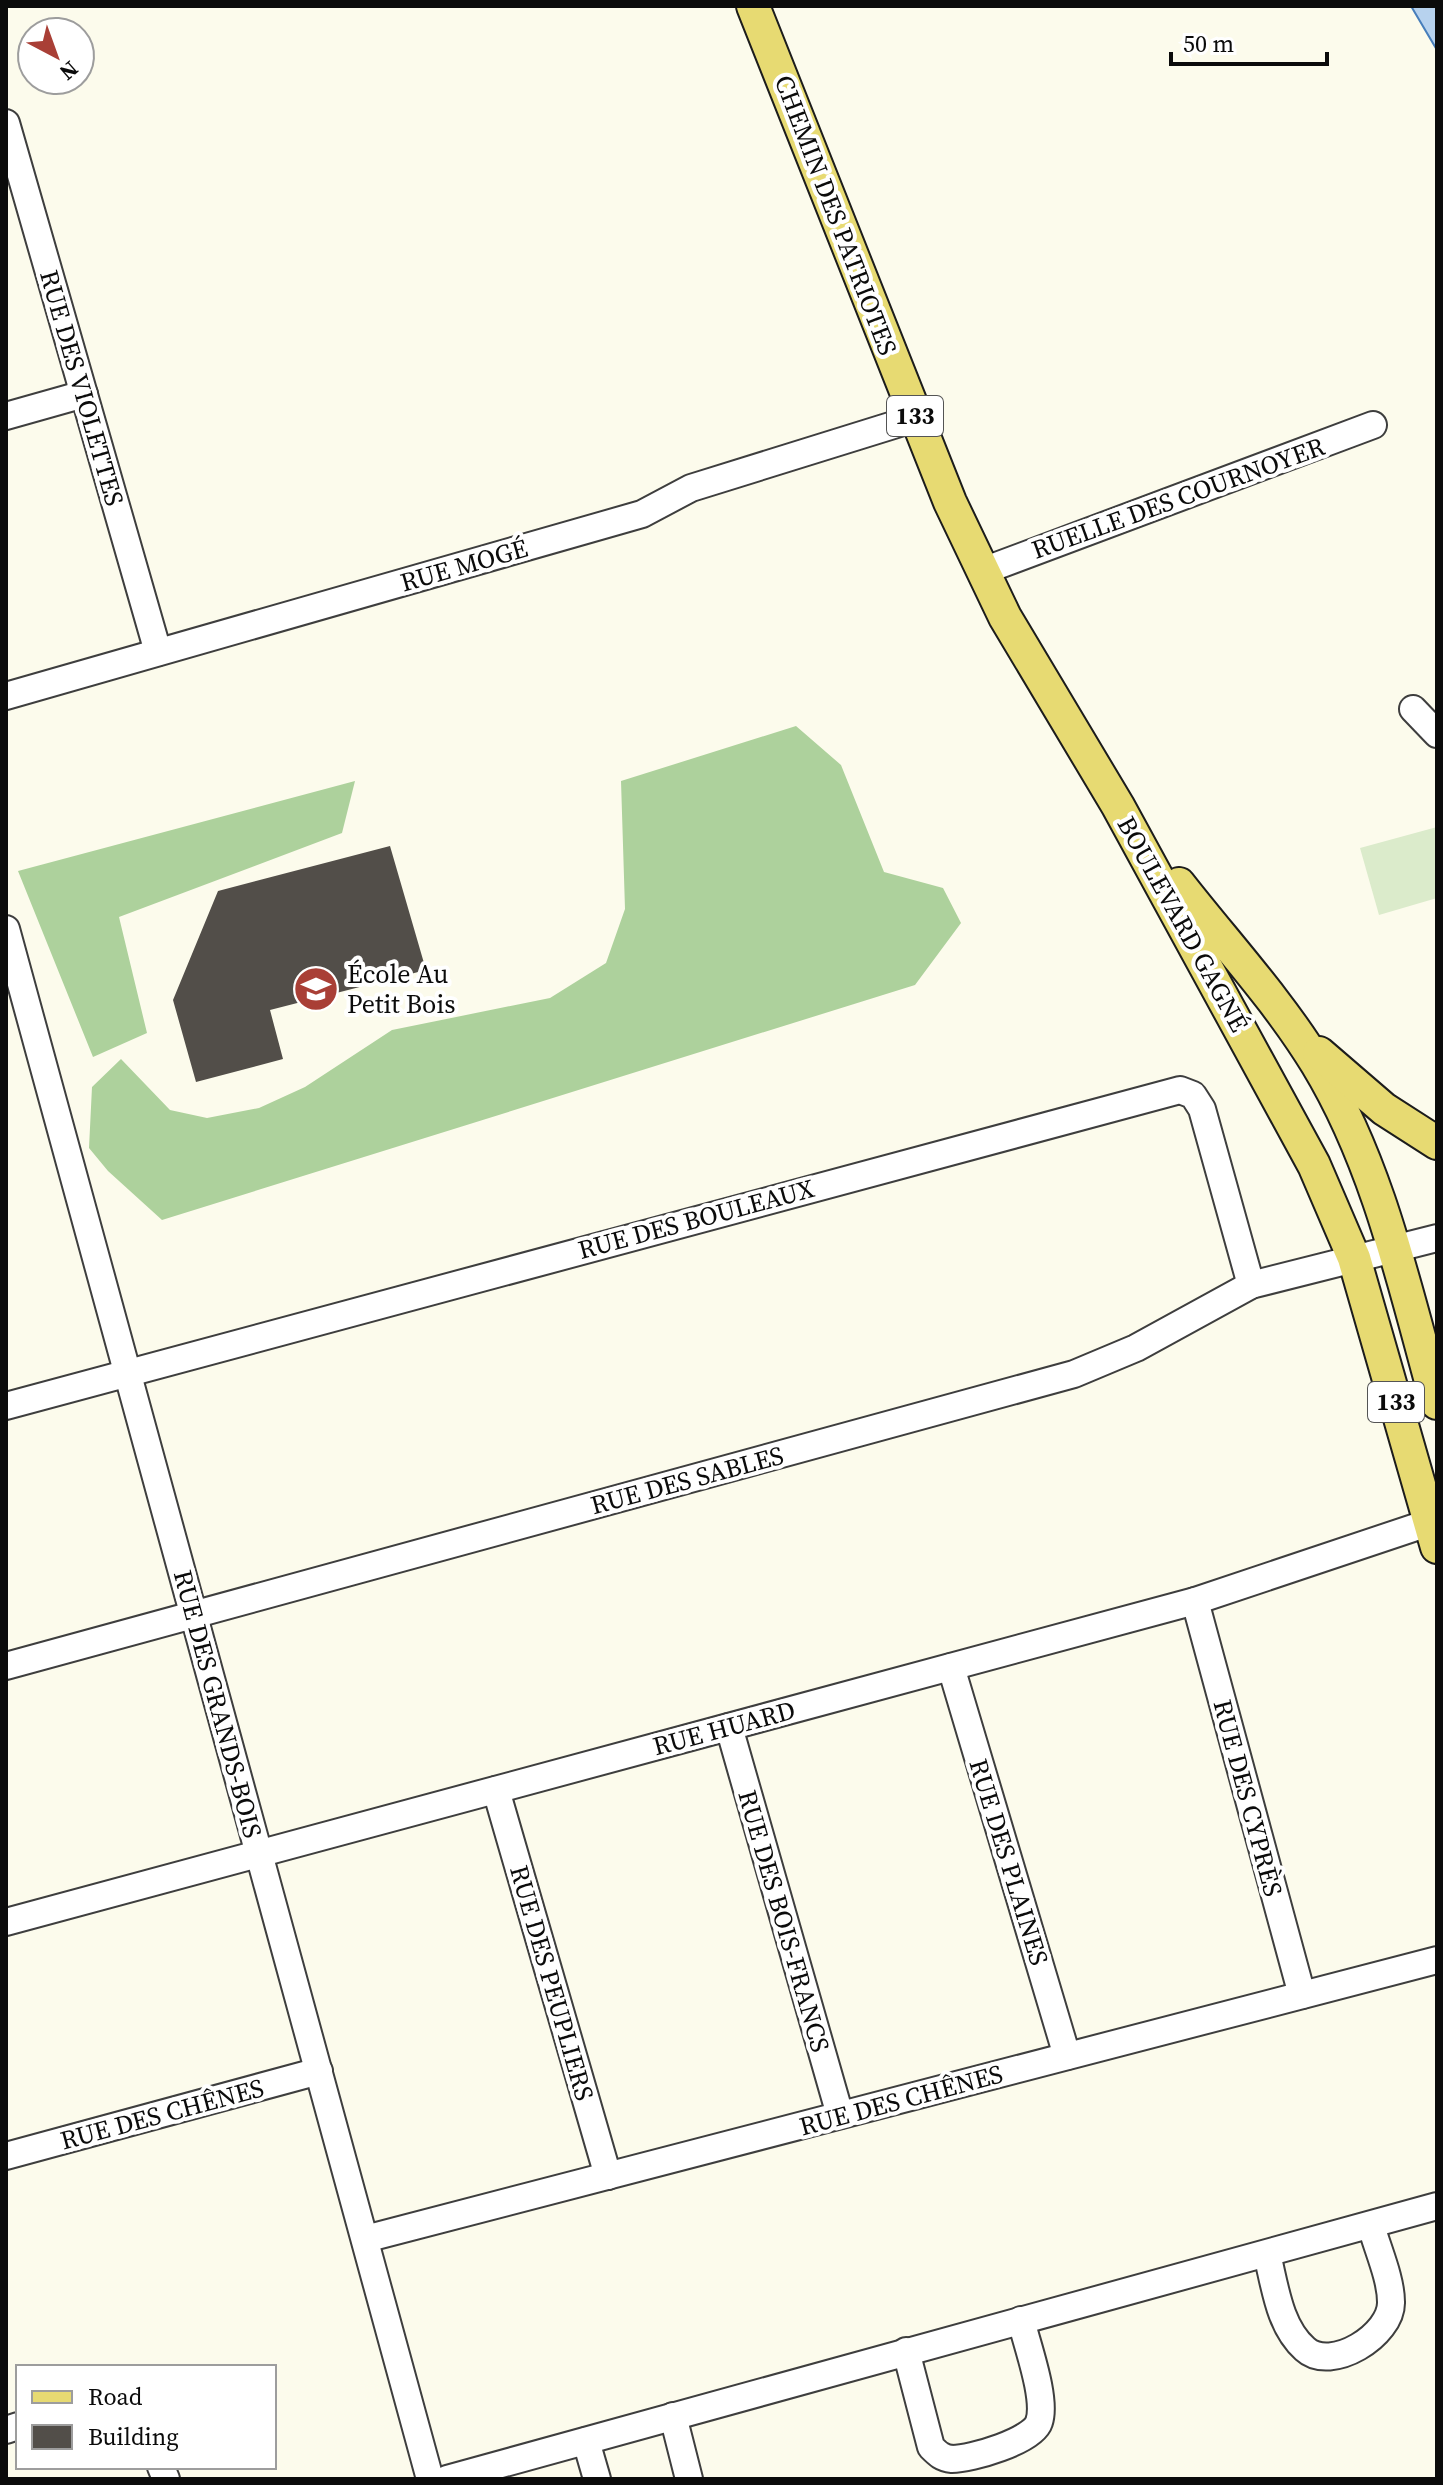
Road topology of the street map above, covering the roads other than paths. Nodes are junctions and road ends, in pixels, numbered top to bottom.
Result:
1 (753, 6) edge
2 (6, 123) edge
3 (84, 394) junction
4 (6, 416) edge
5 (916, 418) junction
6 (1373, 425) dead end
7 (983, 571) junction
8 (158, 652) junction
9 (6, 696) edge
10 (1413, 709) dead end
11 (1437, 734) edge
12 (1118, 806) junction
13 (6, 929) edge
14 (1292, 1028) junction
15 (1437, 1143) edge
16 (1437, 1238) edge
17 (1393, 1248) junction
18 (1354, 1258) junction
19 (1251, 1285) junction
20 (126, 1373) junction
21 (1437, 1403) edge
22 (6, 1406) edge
23 (1435, 1530) edge
24 (1195, 1601) junction
25 (193, 1615) junction
26 (6, 1666) edge
27 (951, 1667) junction
28 (729, 1727) junction
29 (496, 1790) junction
30 (259, 1854) junction
31 (6, 1922) edge
32 (1437, 1960) edge
33 (1302, 1995) junction
34 (1067, 2056) junction
35 (319, 2071) junction
36 (840, 2115) junction
37 (6, 2156) edge
38 (608, 2176) junction
39 (1437, 2206) edge
40 (1371, 2225) junction
41 (365, 2239) junction
42 (1267, 2254) junction
43 (1021, 2320) junction
44 (906, 2351) junction
45 (673, 2416) junction
46 (586, 2441) junction
47 (430, 2479) edge
48 (447, 2479) edge
49 (597, 2479) edge
50 (689, 2479) edge

1 - 5 main road, CHEMIN DES PATRIOTES / 133
2 - 3 street, RUE DES VIOLETTES
3 - 4 street
3 - 8 street, RUE DES VIOLETTES
5 - 7 main road, CHEMIN DES PATRIOTES / 133
5 - 8 street, RUE MOGÉ
6 - 7 street, RUELLE DES COURNOYER
7 - 12 main road, CHEMIN DES PATRIOTES / 133
8 - 9 street, RUE MOGÉ
10 - 11 street
12 - 14 main road, BOULEVARD GAGNÉ / 133
12 - 18 main road, BOULEVARD GAGNÉ / 133
13 - 20 street, RUE DES GRANDS-BOIS
14 - 15 main road
14 - 17 main road, BOULEVARD GAGNÉ / 133
16 - 17 street
17 - 18 street
17 - 21 main road, BOULEVARD GAGNÉ / 133
18 - 19 street, RUE DES SABLES
18 - 23 main road, BOULEVARD GAGNÉ / 133
19 - 20 street, RUE DES BOULEAUX
19 - 25 street, RUE DES SABLES
20 - 22 street, RUE DES BOULEAUX
20 - 25 street, RUE DES GRANDS-BOIS
23 - 24 street, RUE HUARD
24 - 27 street, RUE HUARD
24 - 33 street, RUE DES CYPRÈS
25 - 26 street, RUE DES SABLES
25 - 30 street, RUE DES GRANDS-BOIS
27 - 28 street, RUE HUARD
27 - 34 street, RUE DES PLAINES
28 - 29 street, RUE HUARD
28 - 36 street, RUE DES BOIS-FRANCS
29 - 30 street, RUE HUARD
29 - 38 street, RUE DES PEUPLIERS
30 - 31 street, RUE HUARD
30 - 35 street, RUE DES GRANDS-BOIS
32 - 33 street, RUE DES CHÊNES
33 - 34 street, RUE DES CHÊNES
34 - 36 street, RUE DES CHÊNES
35 - 37 street, RUE DES CHÊNES
35 - 41 street, RUE DES GRANDS-BOIS
36 - 38 street, RUE DES CHÊNES
38 - 41 street, RUE DES CHÊNES
39 - 40 street
40 - 42 street
40 - 42 street
41 - 47 street, RUE DES GRANDS-BOIS
42 - 43 street
43 - 44 street
43 - 44 street
44 - 45 street
45 - 46 street
45 - 50 street
46 - 48 street
46 - 49 street

